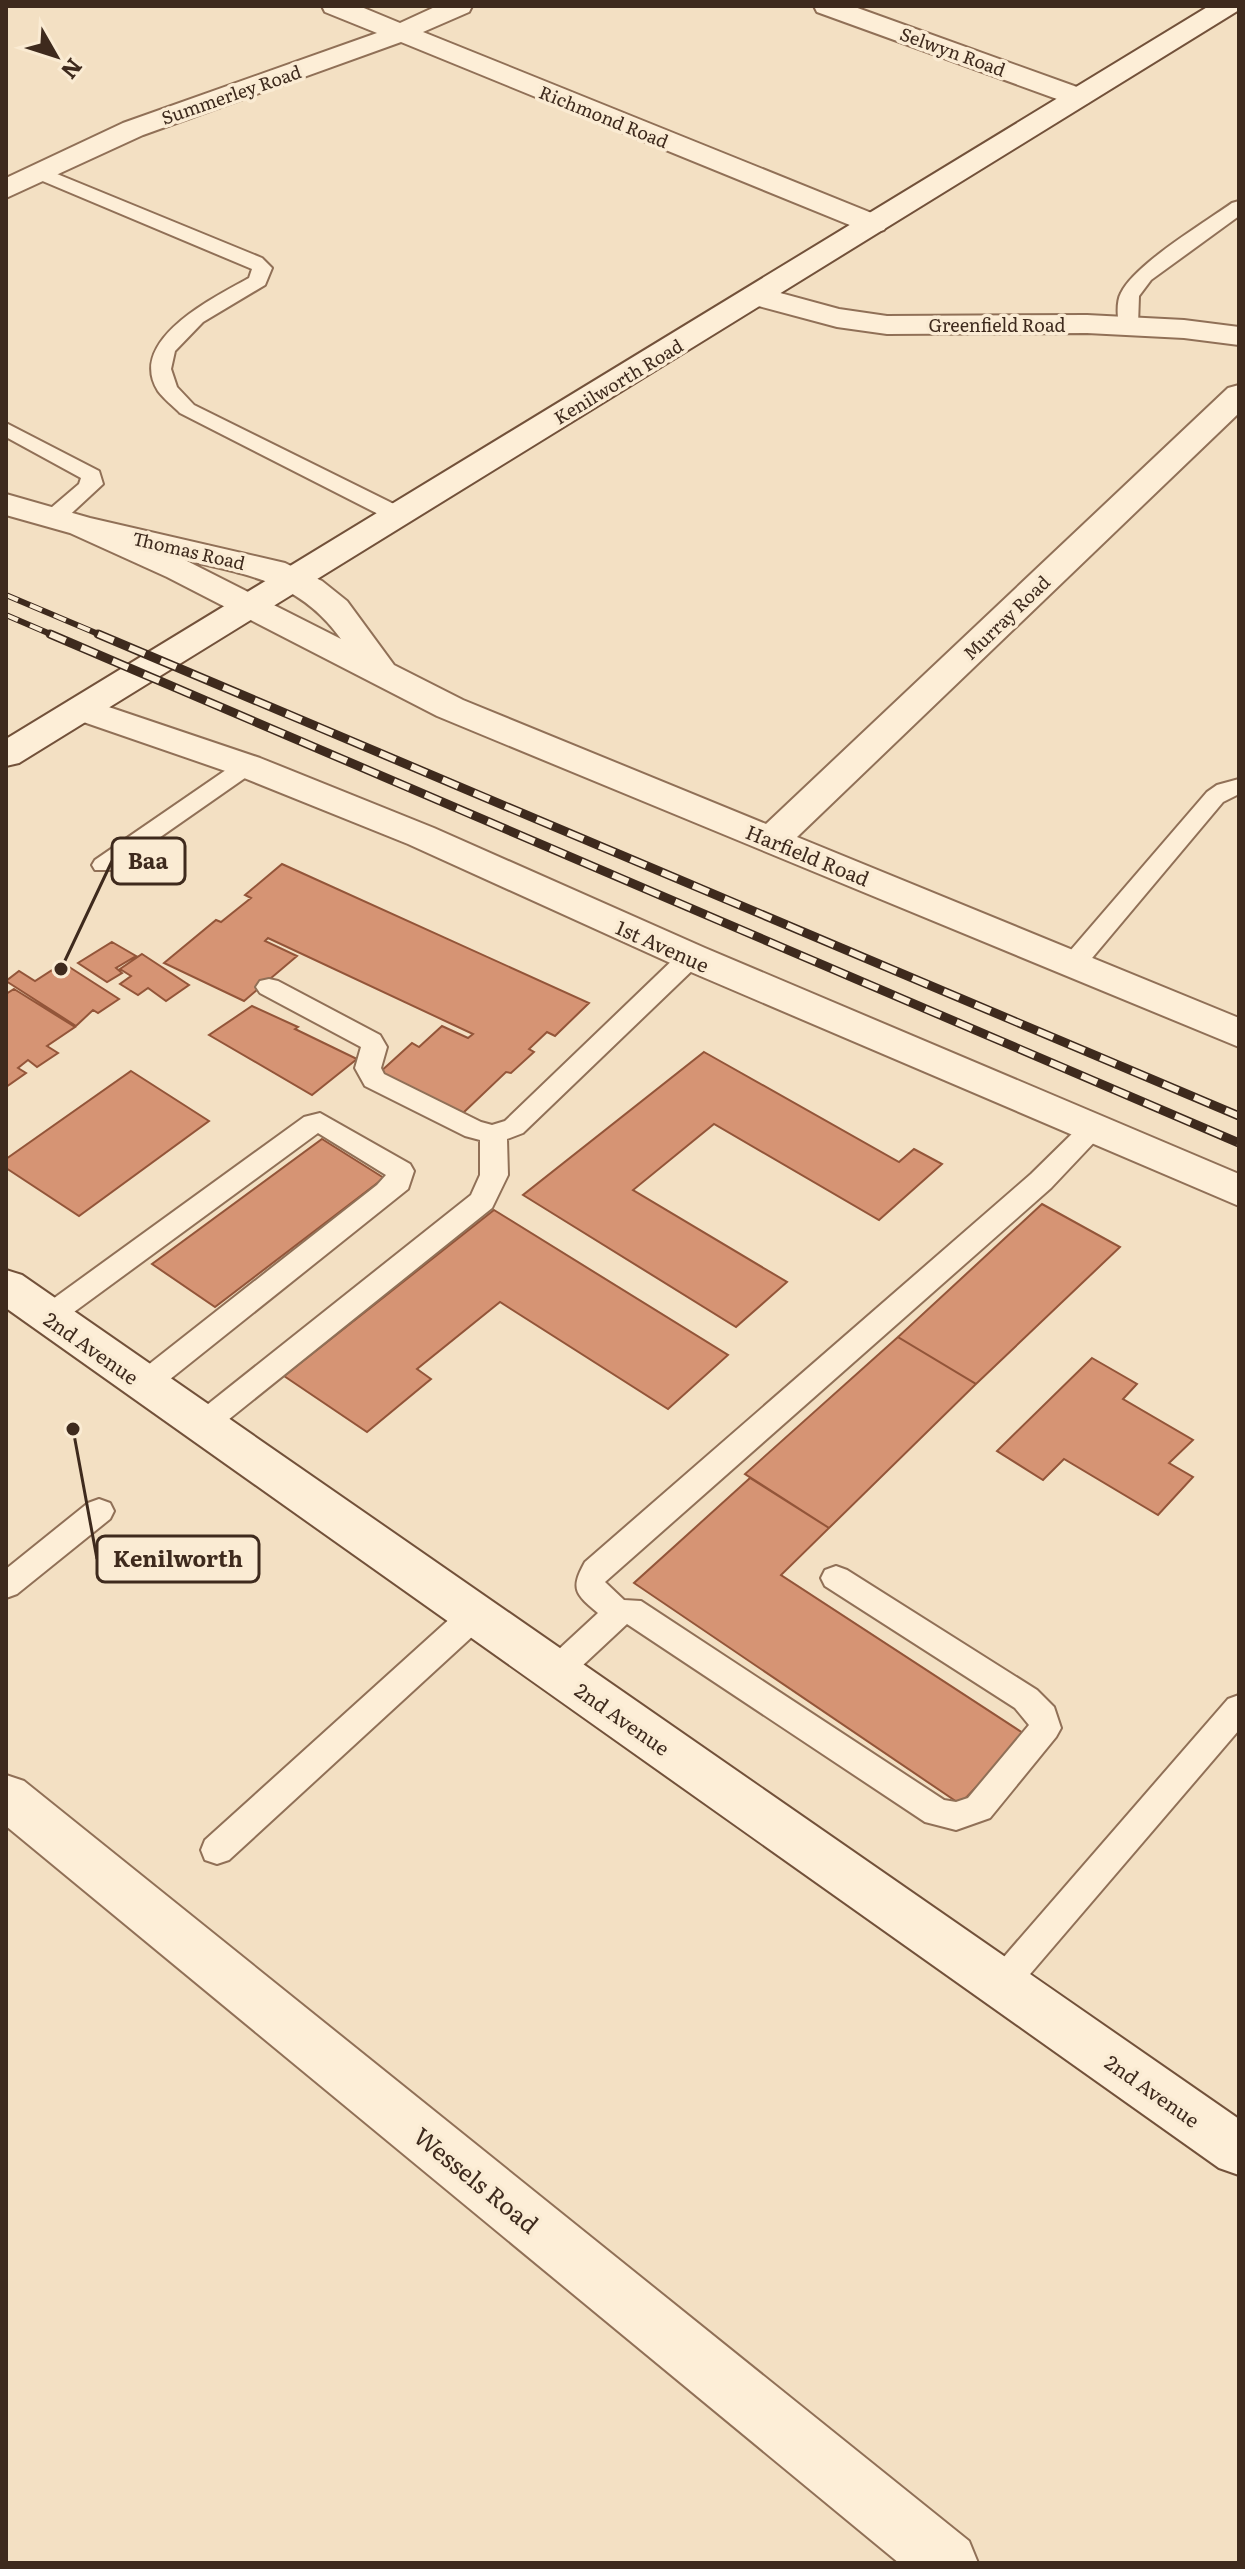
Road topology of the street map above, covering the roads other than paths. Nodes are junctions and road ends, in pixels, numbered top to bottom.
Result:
1 (335, 6) edge
2 (459, 6) edge
3 (827, 6) edge
4 (1228, 6) edge
5 (404, 33) junction
6 (1078, 97) junction
7 (19, 178) edge
8 (1239, 207) edge
9 (873, 224) junction
10 (758, 296) junction
11 (1128, 325) junction
12 (1239, 336) edge
13 (1239, 395) edge
14 (6, 429) edge
15 (6, 504) edge
16 (398, 515) junction
17 (67, 522) junction
18 (296, 579) junction
19 (251, 606) junction
20 (380, 671) junction
21 (82, 709) junction
22 (6, 755) edge
23 (247, 766) junction
24 (1239, 786) edge
25 (773, 839) junction
26 (104, 865) dead end
27 (691, 957) junction
28 (1073, 964) junction
29 (269, 987) dead end
30 (1239, 1033) edge
31 (1093, 1128) junction
32 (493, 1134) junction
33 (1239, 1191) edge
34 (6, 1286) edge
35 (49, 1316) junction
36 (144, 1384) junction
37 (203, 1424) junction
38 (99, 1511) dead end
39 (836, 1578) dead end
40 (6, 1586) edge
41 (619, 1613) junction
42 (475, 1615) junction
43 (556, 1671) junction
44 (1239, 1708) edge
45 (6, 1796) edge
46 (217, 1850) dead end
47 (1001, 1984) junction
48 (1239, 2150) edge
49 (947, 2563) edge

1 - 5 street, Richmond Road
2 - 5 street, Summerley Road
3 - 6 street, Selwyn Road
4 - 6 street, Kenilworth Road
5 - 7 street, Summerley Road
5 - 9 street, Richmond Road
6 - 9 street, Kenilworth Road
7 - 16 lane
8 - 11 lane
9 - 10 street, Kenilworth Road
10 - 11 street, Greenfield Road
10 - 16 street, Kenilworth Road
11 - 12 street, Greenfield Road
13 - 25 street, Murray Road
14 - 17 lane
15 - 17 street, Thomas Road
16 - 18 street, Kenilworth Road
17 - 18 street, Thomas Road
17 - 19 street, Thomas Road
18 - 19 street, Kenilworth Road
18 - 20 street
19 - 20 street, Harfield Road
19 - 21 street, Kenilworth Road
20 - 25 street, Harfield Road
21 - 22 street, Kenilworth Road
21 - 23 street, 1st Avenue
23 - 26 lane
23 - 27 street, 1st Avenue
24 - 28 lane
25 - 28 street, Harfield Road
27 - 31 street, 1st Avenue
27 - 32 lane
28 - 30 street, Harfield Road
29 - 32 lane
31 - 33 street, 1st Avenue
31 - 41 lane
32 - 37 lane
34 - 35 street, 2nd Avenue
35 - 36 street, 2nd Avenue
35 - 36 lane
36 - 37 street, 2nd Avenue
37 - 42 street, 2nd Avenue
38 - 40 lane
39 - 41 lane
41 - 43 lane
42 - 43 street, 2nd Avenue
42 - 46 lane
43 - 47 street, 2nd Avenue
44 - 47 lane
45 - 49 street, Wessels Road
47 - 48 street, 2nd Avenue

